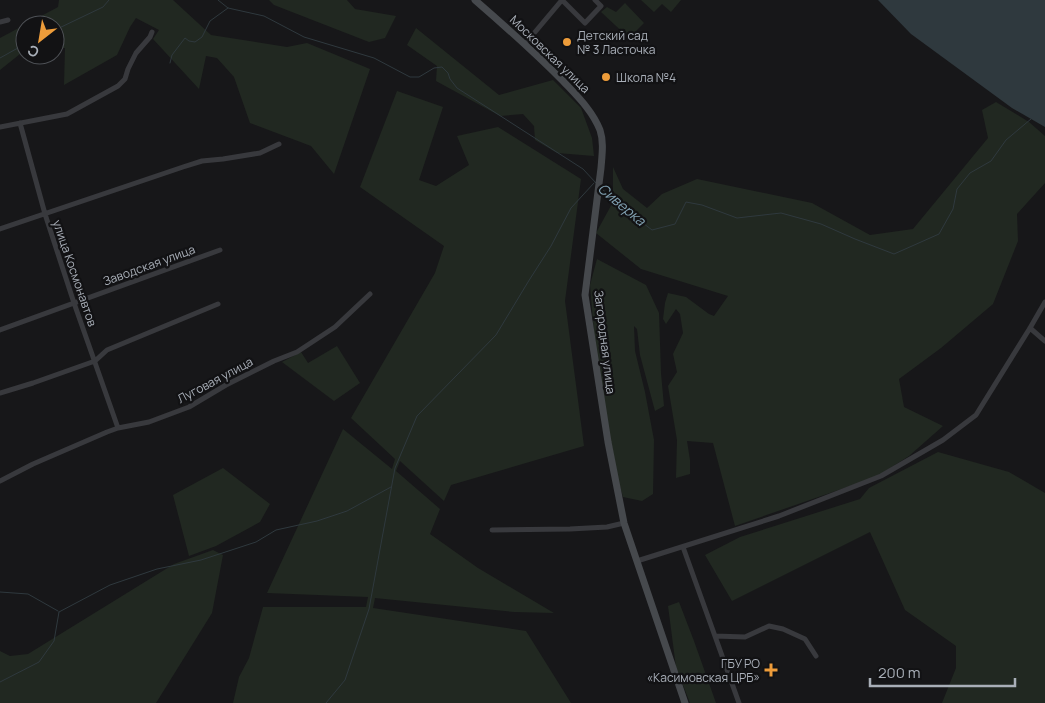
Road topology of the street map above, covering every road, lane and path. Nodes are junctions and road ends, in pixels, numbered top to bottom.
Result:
1 (475, 0) edge
2 (562, 0) edge
3 (595, 0) edge
4 (8, 20) dead end
5 (0, 22) edge
6 (152, 32) dead end
7 (525, 44) junction
8 (20, 123) junction
9 (0, 127) edge
10 (601, 132) joint
11 (279, 144) dead end
12 (45, 214) junction
13 (0, 229) edge
14 (220, 250) dead end
15 (370, 294) dead end
16 (1045, 302) edge
17 (74, 303) junction
18 (218, 304) dead end
19 (1030, 328) junction
20 (0, 330) edge
21 (1045, 341) edge
22 (95, 361) junction
23 (0, 393) edge
24 (118, 428) junction
25 (0, 481) edge
26 (624, 523) junction
27 (492, 530) dead end
28 (683, 547) junction
29 (637, 561) junction
30 (715, 636) junction
31 (816, 656) dead end
32 (685, 703) edge
33 (739, 703) edge

1 - 7 main road, Московская улица
2 - 3 street
2 - 7 street
4 - 5 street
6 - 8 street
7 - 10 main road, Московская улица
8 - 9 street
8 - 12 street, улица Космонавтов
10 - 26 main road, Загородная улица
11 - 12 street
12 - 13 street
12 - 17 street, улица Космонавтов
14 - 17 street, Заводская улица
15 - 24 street, Луговая улица
16 - 19 street
17 - 20 street, Заводская улица
17 - 22 street, улица Космонавтов
18 - 22 street
19 - 21 street
19 - 28 street
22 - 23 street
22 - 24 street, улица Космонавтов
24 - 25 street, Луговая улица
26 - 27 street
26 - 29 main road, Загородная улица
28 - 29 street
28 - 30 street
29 - 32 main road, Загородная улица
30 - 31 street
30 - 33 street

